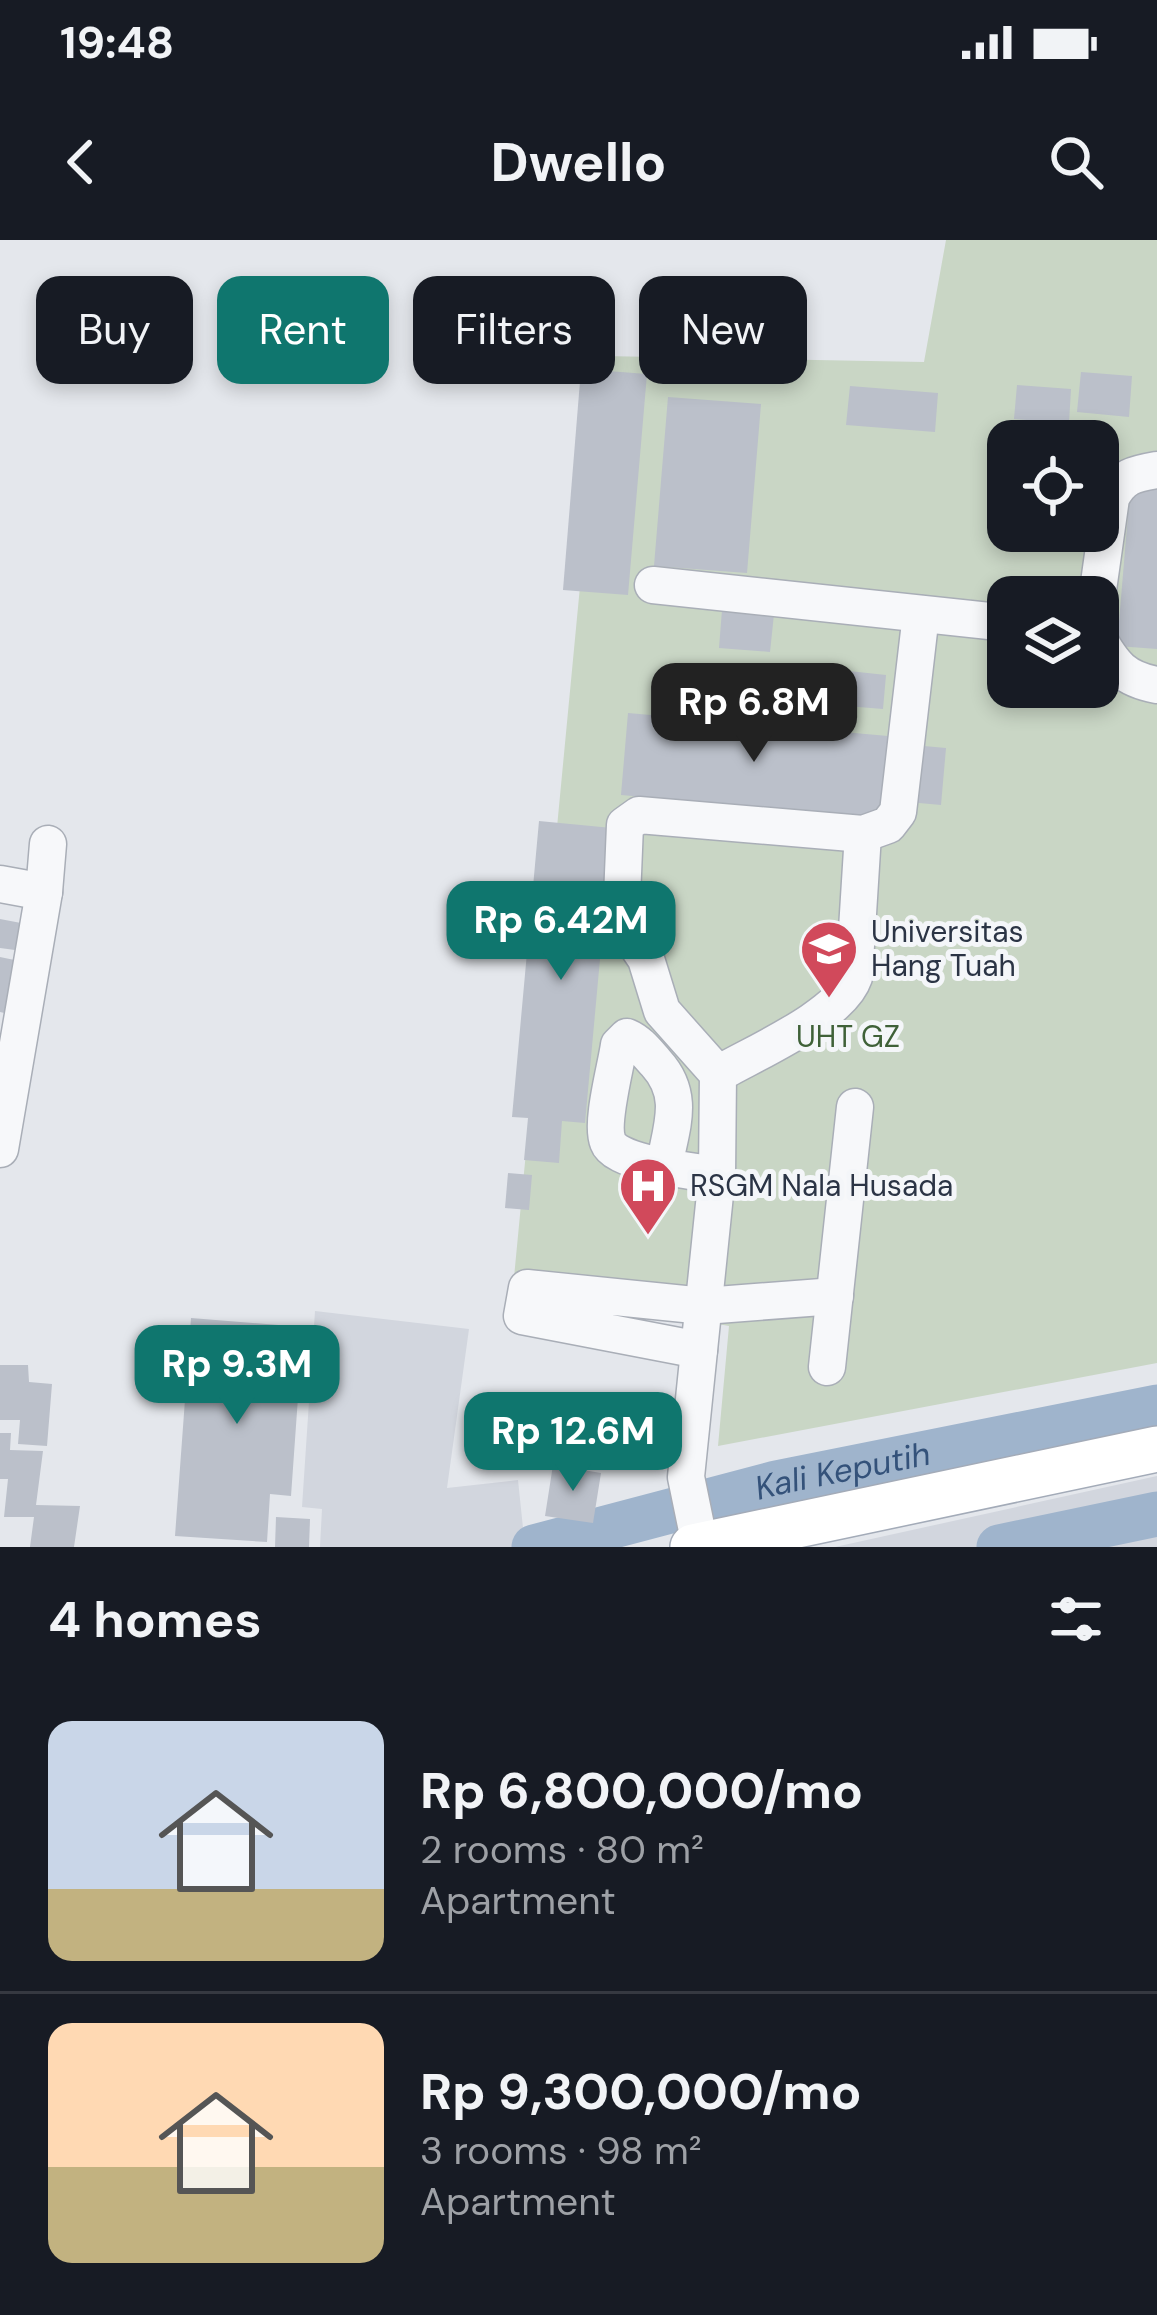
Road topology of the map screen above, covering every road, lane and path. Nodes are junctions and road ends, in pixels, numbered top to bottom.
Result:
1 (1157, 470) edge
2 (1100, 576) edge
3 (653, 586) dead end
4 (921, 614) junction
5 (987, 620) edge
6 (1119, 671) edge
7 (1157, 685) edge
8 (863, 834) junction
9 (48, 844) dead end
10 (0, 884) edge
11 (44, 892) junction
12 (10, 1021) edge
13 (718, 1074) junction
14 (855, 1107) dead end
15 (1, 1132) edge
16 (664, 1167) dead end
17 (717, 1175) junction
18 (835, 1296) junction
19 (704, 1306) junction
20 (700, 1350) junction
21 (827, 1367) dead end
22 (1157, 1449) edge
23 (693, 1524) edge

1 - 2 street
3 - 4 street
4 - 5 street
4 - 8 street
6 - 7 street
8 - 13 street
8 - 13 street
9 - 11 street
10 - 11 street
11 - 12 street
12 - 15 street
13 - 17 street
14 - 18 street
16 - 17 street
17 - 19 street
18 - 19 street
18 - 21 street
19 - 20 street
19 - 20 street
20 - 23 street
22 - 23 main road

